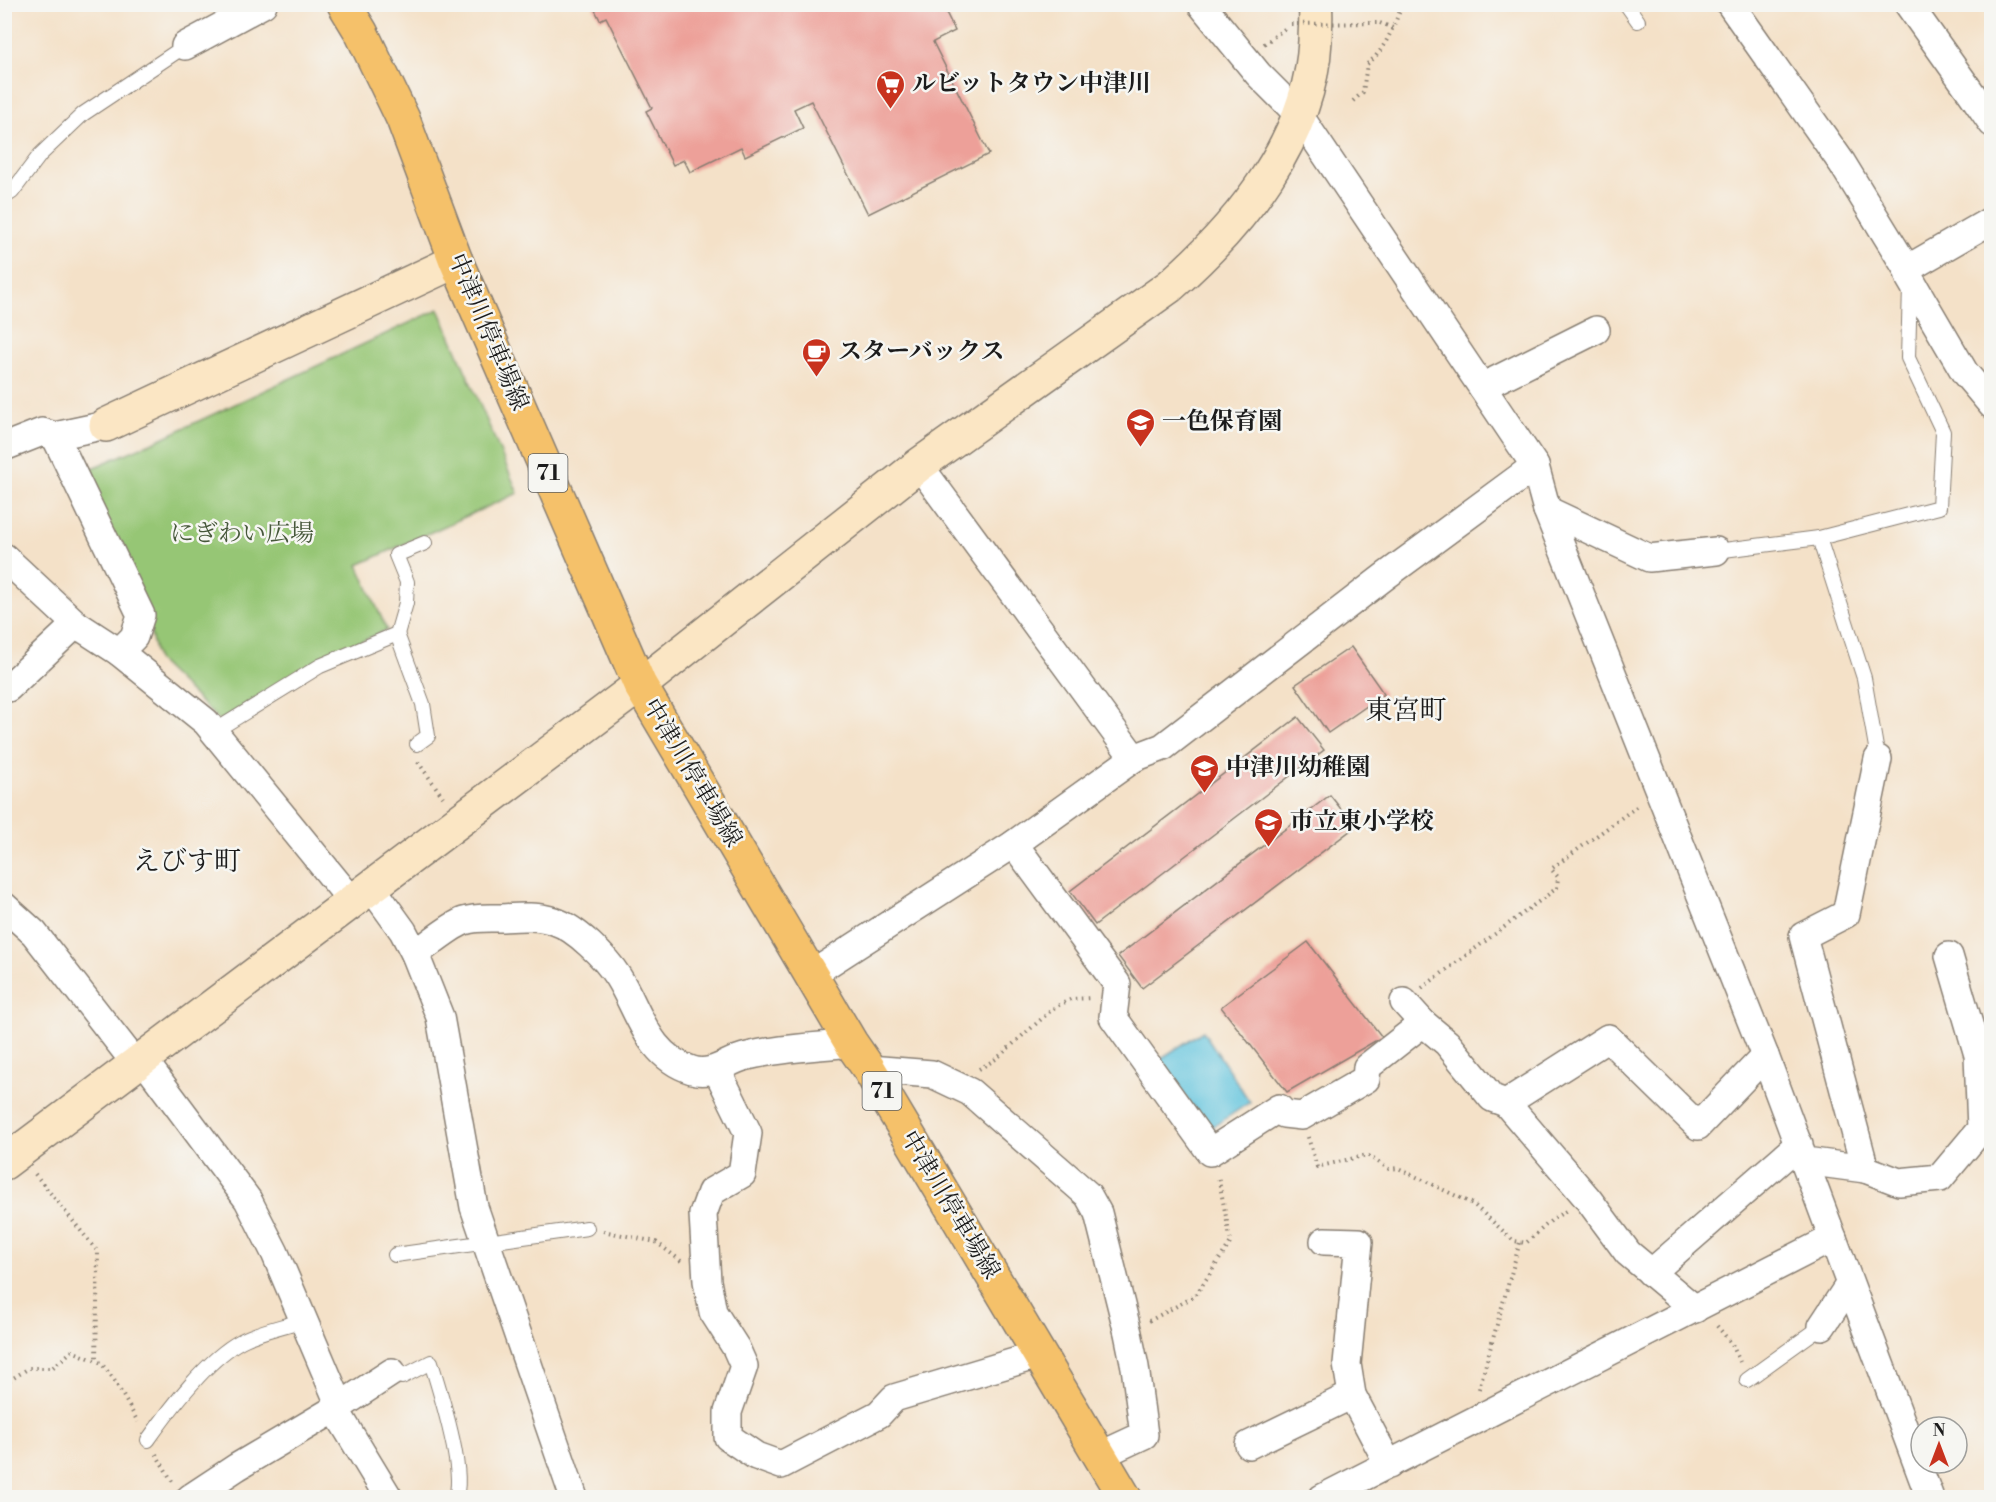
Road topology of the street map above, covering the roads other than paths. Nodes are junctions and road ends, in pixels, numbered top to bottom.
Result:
1 (263, 4) edge
2 (344, 4) edge
3 (1201, 4) edge
4 (1626, 4) edge
5 (1730, 4) edge
6 (1908, 4) edge
7 (1303, 14) edge
8 (1638, 21) dead end
9 (185, 46) joint
10 (1299, 115) junction
11 (1992, 123) edge
12 (4, 197) edge
13 (1992, 220) edge
14 (456, 261) junction
15 (1909, 274) junction
16 (1596, 330) dead end
17 (1482, 387) junction
18 (1992, 405) edge
19 (106, 425) joint
20 (55, 436) junction
21 (4, 447) edge
22 (919, 465) junction
23 (1535, 466) junction
24 (1547, 510) junction
25 (1819, 538) junction
26 (425, 543) dead end
27 (1716, 551) joint
28 (4, 557) edge
29 (76, 624) junction
30 (397, 634) junction
31 (118, 652) junction
32 (640, 685) junction
33 (6, 689) edge
34 (213, 732) junction
35 (417, 744) road end
36 (1134, 758) junction
37 (1878, 759) joint
38 (1014, 844) junction
39 (362, 895) junction
40 (4, 906) edge
41 (415, 954) junction
42 (1950, 956) dead end
43 (812, 974) junction
44 (1404, 1002) road end
45 (1423, 1023) junction
46 (860, 1056) junction
47 (1765, 1056) junction
48 (139, 1061) junction
49 (717, 1070) junction
50 (1506, 1103) junction
51 (1802, 1153) junction
52 (11, 1157) edge
53 (1865, 1169) junction
54 (587, 1228) road end
55 (1833, 1238) junction
56 (1324, 1241) dead end
57 (486, 1243) junction
58 (395, 1255) dead end
59 (1651, 1272) junction
60 (1849, 1285) junction
61 (1698, 1307) junction
62 (303, 1320) junction
63 (1822, 1326) joint
64 (1038, 1355) junction
65 (393, 1372) joint
66 (1747, 1380) road end
67 (1352, 1395) junction
68 (338, 1408) junction
69 (148, 1440) road end
70 (1249, 1445) dead end
71 (1101, 1455) junction
72 (1389, 1465) junction
73 (183, 1493) edge
74 (461, 1496) edge
75 (389, 1497) edge
76 (574, 1497) edge
77 (1125, 1497) edge
78 (1322, 1497) edge
79 (1930, 1497) edge

1 - 9 street
2 - 14 main road, 中津川停車場線 / 71
3 - 10 street
4 - 8 lane
5 - 15 street
6 - 11 street
7 - 10 street
9 - 12 lane
10 - 17 street
10 - 22 street
13 - 15 street
14 - 19 street
14 - 32 main road, 中津川停車場線 / 71
15 - 18 street
15 - 25 lane
16 - 17 street
17 - 23 street
19 - 20 street
20 - 21 street
20 - 31 street
22 - 32 street
22 - 36 street
23 - 24 street
23 - 36 street
24 - 27 street
24 - 47 street
25 - 27 lane
25 - 37 lane
26 - 30 lane
28 - 29 street
29 - 31 street
29 - 33 street
30 - 34 lane
30 - 35 lane
31 - 34 street
32 - 39 street
32 - 43 main road, 中津川停車場線 / 71
34 - 39 street
36 - 38 street
37 - 53 street
38 - 43 street
38 - 45 street
39 - 41 street
39 - 48 street
40 - 48 street
41 - 49 street
41 - 57 street
42 - 53 street
43 - 46 main road, 中津川停車場線 / 71
44 - 45 street
45 - 50 street
46 - 49 street
46 - 64 main road, 中津川停車場線 / 71
46 - 71 street
47 - 50 street
47 - 51 street
48 - 52 street
48 - 62 street
49 - 64 street
50 - 59 street
51 - 53 street
51 - 55 street
51 - 59 street
54 - 57 lane
55 - 60 street
55 - 61 street
56 - 67 street
57 - 58 lane
57 - 76 street
59 - 61 street
60 - 63 street
60 - 79 street
61 - 72 street
62 - 68 street
62 - 69 lane
63 - 66 lane
64 - 71 main road, 中津川停車場線 / 71
65 - 68 street
65 - 74 lane
67 - 70 street
67 - 72 street
68 - 73 street
68 - 75 street
71 - 77 main road, 中津川停車場線 / 71
72 - 78 street

